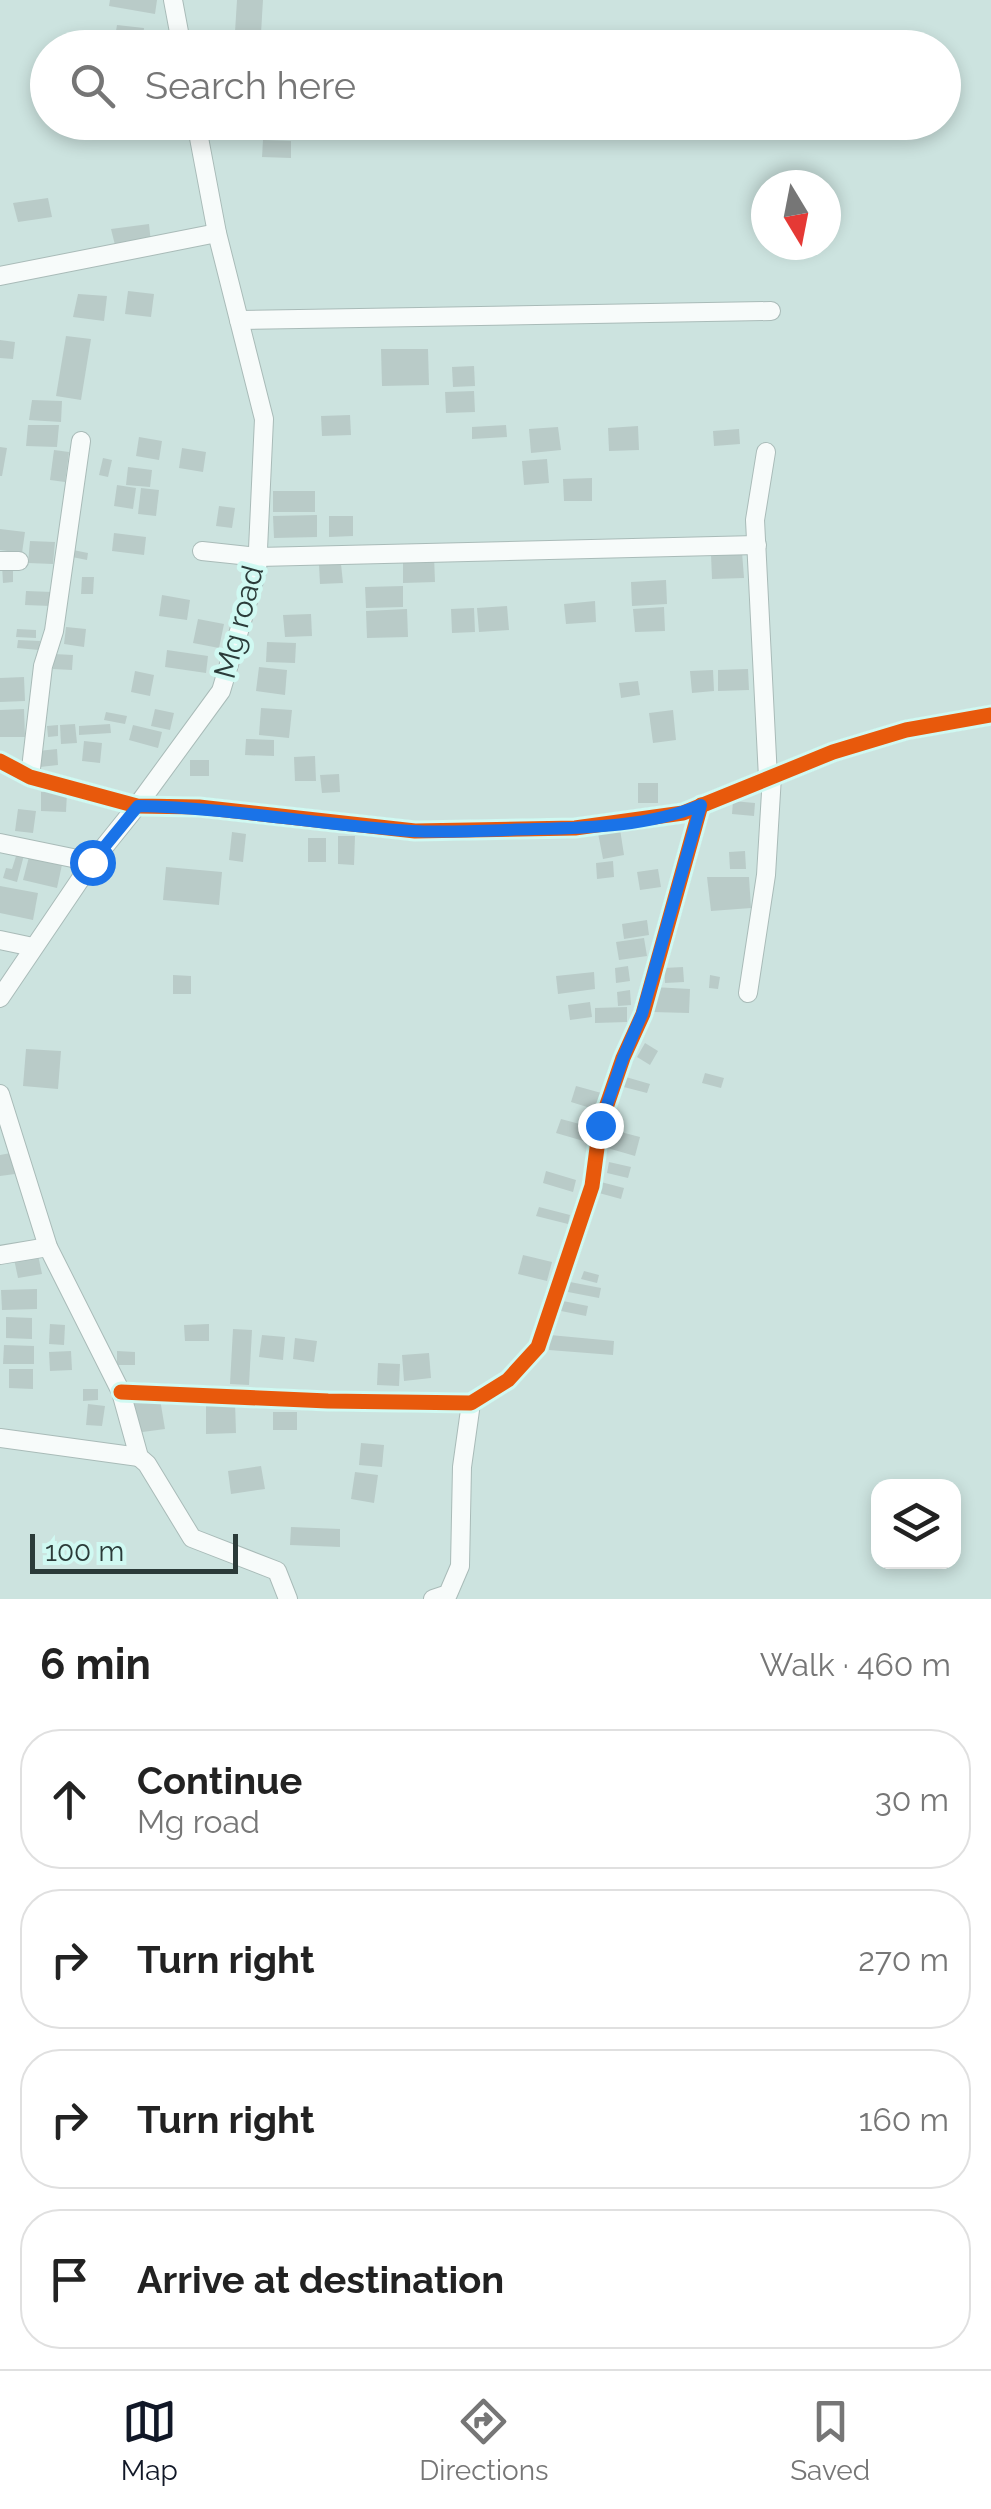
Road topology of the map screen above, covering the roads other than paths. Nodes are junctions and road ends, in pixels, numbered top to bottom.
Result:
1 (173, 0) edge
2 (179, 30) edge
3 (199, 140) edge
4 (217, 233) junction
5 (0, 276) edge
6 (772, 311) dead end
7 (239, 320) junction
8 (81, 442) dead end
9 (766, 452) dead end
10 (756, 546) junction
11 (202, 551) dead end
12 (258, 557) junction
13 (991, 715) edge
14 (0, 762) edge
15 (30, 777) junction
16 (770, 777) junction
17 (701, 805) junction
18 (138, 806) junction
19 (0, 843) edge
20 (92, 862) junction
21 (0, 940) edge
22 (33, 947) junction
23 (748, 994) dead end
24 (0, 998) edge
25 (0, 1094) edge
26 (48, 1247) junction
27 (0, 1255) edge
28 (121, 1392) junction
29 (470, 1404) junction
30 (0, 1438) edge
31 (139, 1457) junction
32 (288, 1599) edge
33 (434, 1599) edge

1 - 2 street
3 - 4 street, Mg road
4 - 5 street
4 - 7 street, Mg road
6 - 7 street
7 - 12 street, Mg road
8 - 15 street
9 - 10 street
10 - 12 street
10 - 16 street
11 - 12 street
12 - 18 street, Mg road
13 - 16 street
14 - 15 street
15 - 18 street
16 - 17 street
16 - 23 street
17 - 18 street
17 - 29 street
18 - 20 street, Mg road
19 - 20 street
20 - 22 street, Mg road
21 - 22 street
22 - 24 street, Mg road
25 - 26 street
26 - 27 street
26 - 28 street
28 - 29 street
28 - 31 street
29 - 33 street
30 - 31 street
31 - 32 street

